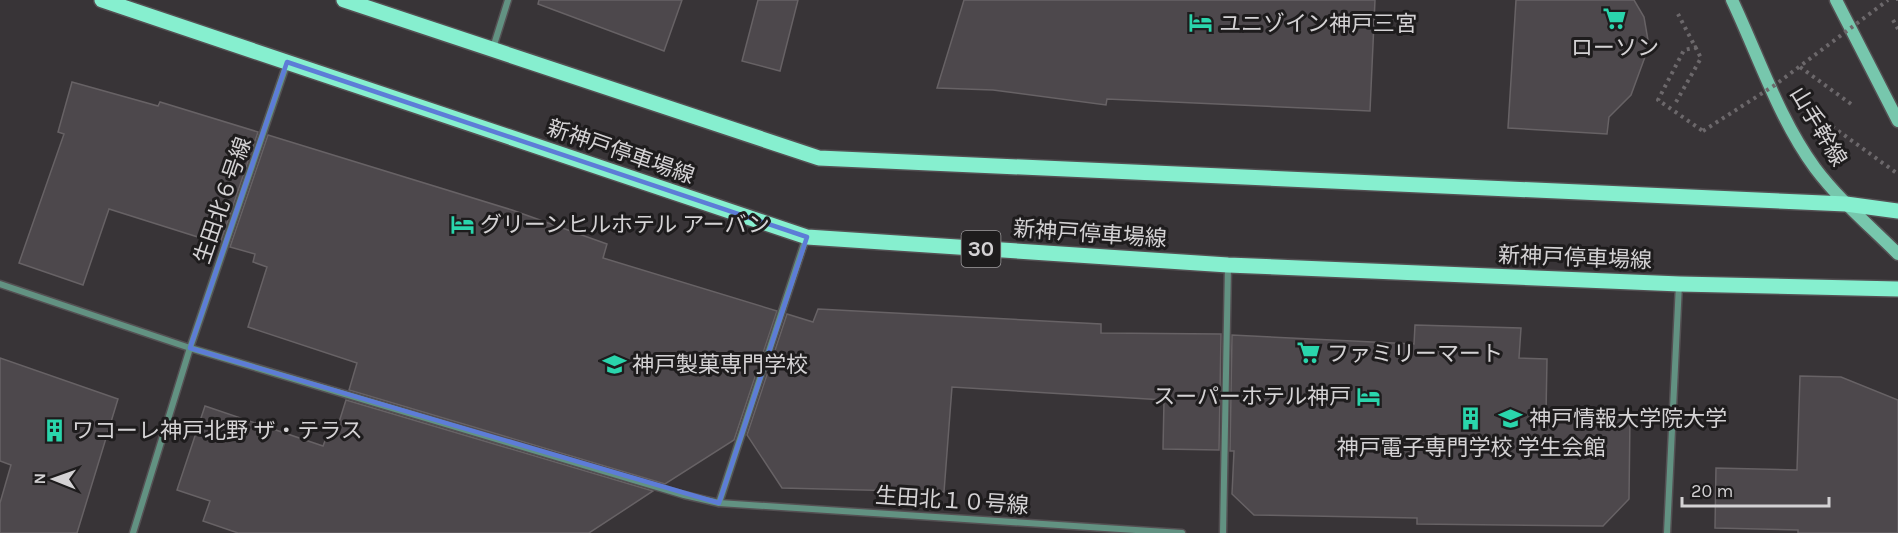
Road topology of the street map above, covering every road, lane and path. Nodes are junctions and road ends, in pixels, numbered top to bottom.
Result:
1 (102, 0) edge
2 (344, 0) edge
3 (508, 0) edge
4 (1732, 0) edge
5 (1836, 0) edge
6 (1888, 0) edge
7 (1678, 14) dead end
8 (1893, 20) dead end
9 (1898, 29) edge
10 (1697, 47) junction
11 (493, 49) junction
12 (287, 62) junction
13 (1775, 85) junction
14 (1784, 92) dead end
15 (1676, 102) dead end
16 (1822, 119) dead end
17 (1898, 121) edge
18 (1898, 174) edge
19 (1846, 204) junction
20 (1898, 211) edge
21 (807, 237) junction
22 (1898, 254) edge
23 (1228, 265) junction
24 (0, 284) edge
25 (1680, 284) junction
26 (1898, 289) edge
27 (190, 348) junction
28 (719, 503) junction
29 (133, 533) edge
30 (1182, 533) edge
31 (1222, 533) edge
32 (1667, 533) edge

1 - 12 main road, 新神戸停車場線 / 30
2 - 11 main road
3 - 11 street
4 - 19 street, 山手幹線
5 - 17 street
6 - 13 path, bridge
7 - 10 path
8 - 9 path
10 - 13 path, bridge
10 - 15 path
11 - 19 main road
12 - 21 main road, 新神戸停車場線 / 30
12 - 27 street, 生田北６号線
13 - 14 path
16 - 18 path
19 - 20 main road
19 - 22 street, 山手幹線
21 - 23 main road, 新神戸停車場線 / 30
21 - 28 street
23 - 25 main road, 新神戸停車場線 / 30
23 - 31 street
24 - 27 street, 生田北１０号線
25 - 26 main road, 新神戸停車場線 / 30
25 - 32 street
27 - 28 street, 生田北１０号線
27 - 29 street, 生田北６号線
28 - 30 street, 生田北１０号線

